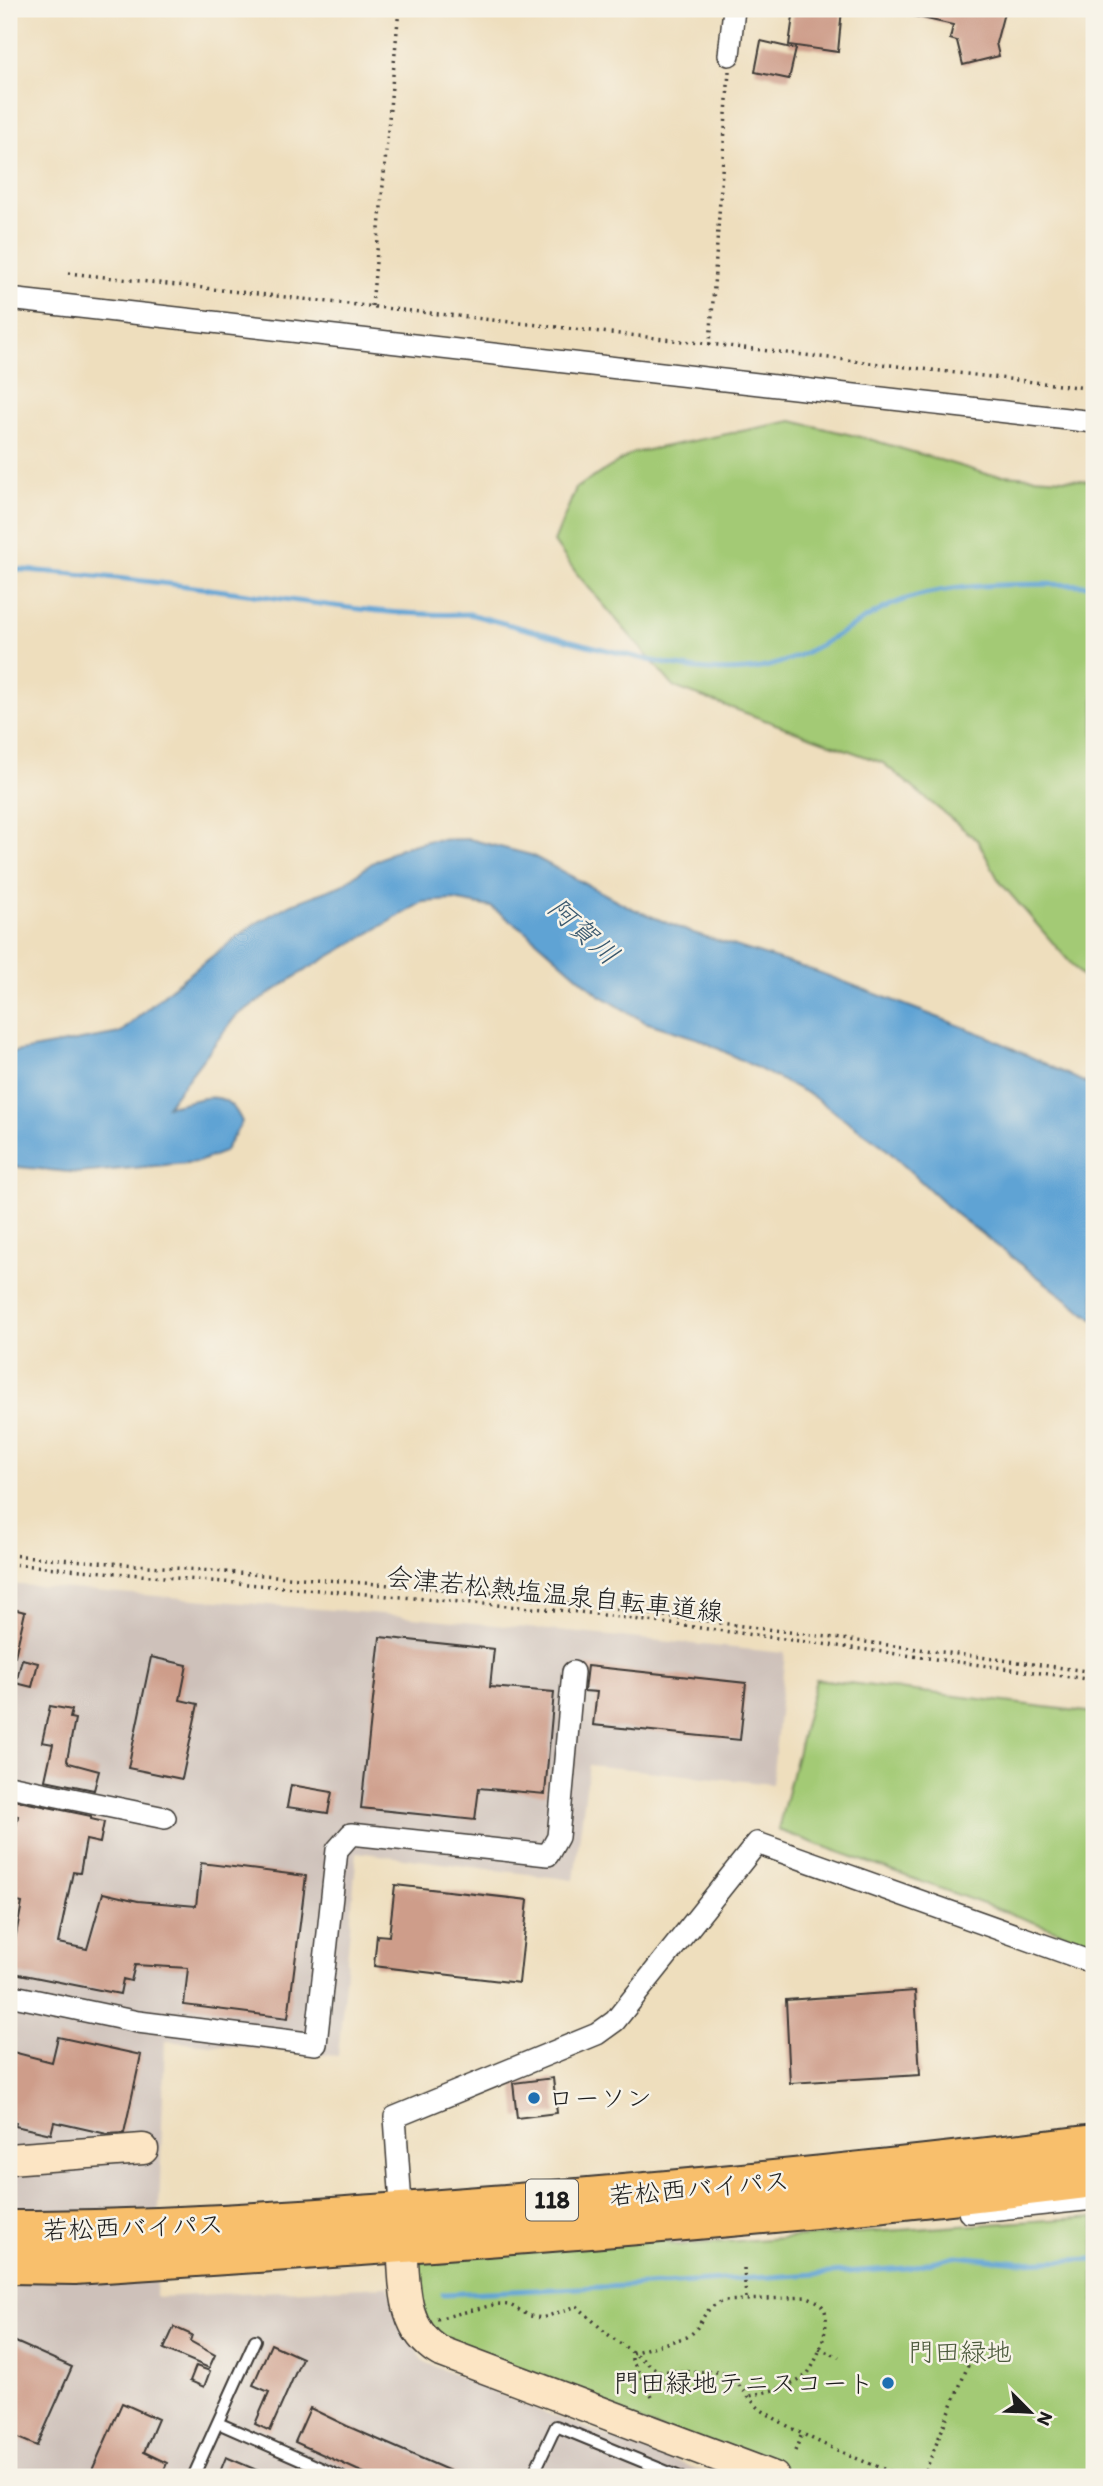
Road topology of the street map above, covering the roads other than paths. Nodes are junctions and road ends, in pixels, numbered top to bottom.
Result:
1 (734, 9) edge
2 (729, 55) road end
3 (9, 299) edge
4 (1094, 422) edge
5 (573, 1672) dead end
6 (9, 1786) edge
7 (165, 1818) dead end
8 (1094, 1963) edge
9 (9, 1995) edge
10 (1094, 2132) edge
11 (1094, 2144) edge
12 (143, 2149) dead end
13 (9, 2159) edge
14 (1094, 2178) edge
15 (580, 2198) junction
16 (1094, 2199) edge
17 (644, 2224) junction
18 (402, 2228) junction
19 (9, 2230) edge
20 (9, 2264) edge
21 (254, 2340) dead end
22 (218, 2423) junction
23 (193, 2477) edge
24 (341, 2477) edge
25 (532, 2477) edge
26 (680, 2477) edge
27 (774, 2477) edge

1 - 2 street
3 - 4 street
5 - 9 street
6 - 7 street
8 - 18 street
10 - 15 street
11 - 15 highway, 若松西バイパス / 118
12 - 13 street
14 - 17 highway, 若松西バイパス / 118
15 - 18 highway, 若松西バイパス / 118
16 - 17 street
17 - 18 highway, 若松西バイパス / 118
18 - 19 highway, 若松西バイパス / 118
18 - 20 highway, 若松西バイパス / 118
18 - 27 street
21 - 22 lane
22 - 23 lane
22 - 24 lane
25 - 26 lane

